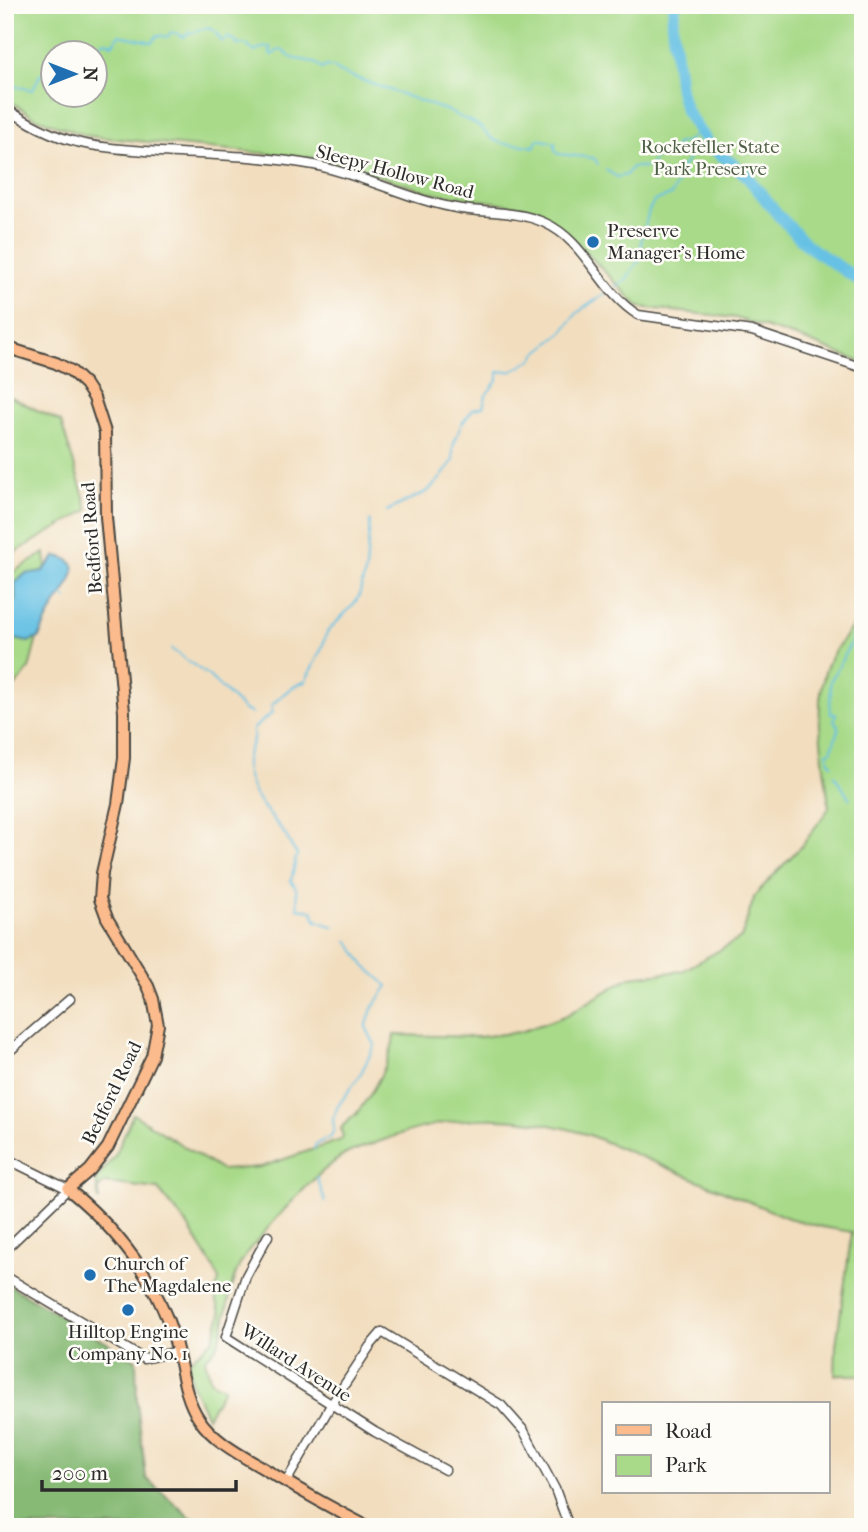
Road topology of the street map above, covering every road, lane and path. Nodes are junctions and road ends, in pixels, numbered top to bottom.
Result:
1 (5, 108) edge
2 (5, 347) edge
3 (863, 369) edge
4 (70, 999) dead end
5 (5, 1055) edge
6 (5, 1157) edge
7 (68, 1189) junction
8 (268, 1236) dead end
9 (5, 1250) edge
10 (5, 1276) edge
11 (178, 1351) junction
12 (331, 1405) junction
13 (445, 1469) dead end
14 (286, 1482) junction
15 (368, 1527) edge
16 (569, 1527) edge

1 - 3 street, Sleepy Hollow Road
2 - 7 main road, Bedford Road
4 - 5 street
6 - 7 street
7 - 9 street
7 - 11 main road
8 - 12 street, Willard Avenue
10 - 11 street
11 - 14 main road
12 - 13 street, Willard Avenue
12 - 14 street
12 - 16 street
14 - 15 main road

